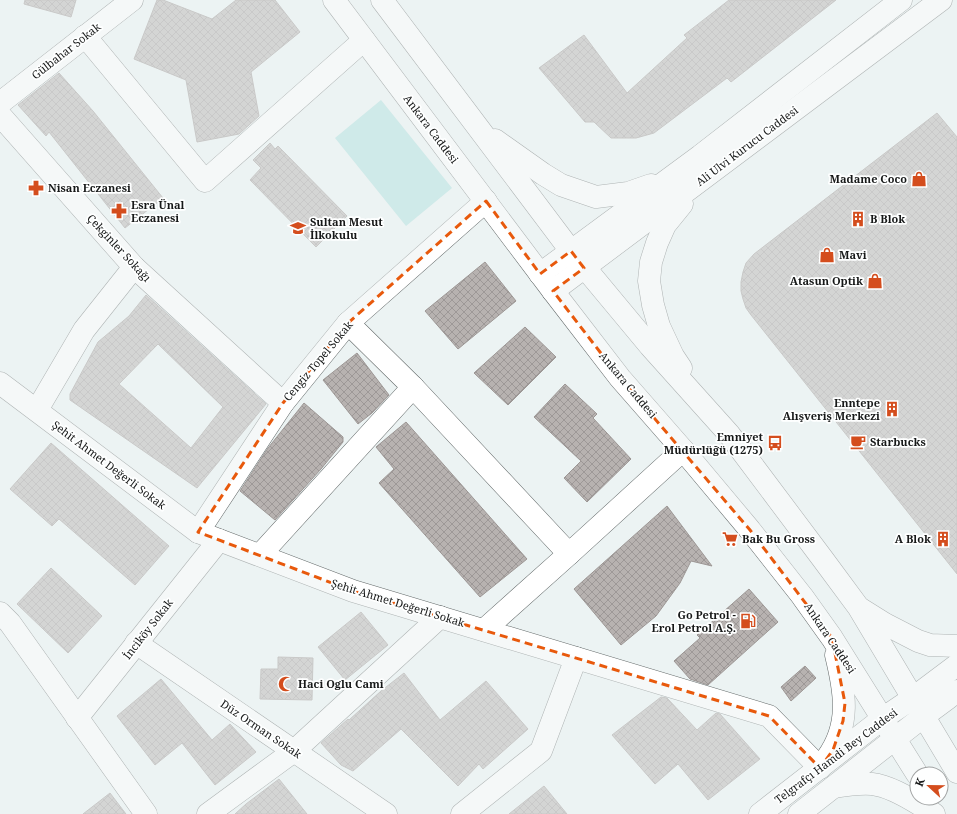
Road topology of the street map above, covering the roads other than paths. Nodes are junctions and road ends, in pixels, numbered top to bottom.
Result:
1 (132, 0) edge
2 (334, 0) edge
3 (901, 0) edge
4 (941, 0) edge
5 (390, 3) edge
6 (85, 36) junction
7 (364, 40) junction
8 (0, 103) edge
9 (0, 115) edge
10 (478, 128) junction
11 (704, 166) junction
12 (486, 201) junction
13 (571, 251) junction
14 (134, 267) junction
15 (584, 268) junction
16 (540, 274) junction
17 (553, 291) junction
18 (348, 323) junction
19 (0, 383) edge
20 (413, 387) junction
21 (283, 403) junction
22 (37, 410) junction
23 (729, 434) junction
24 (683, 450) junction
25 (198, 532) junction
26 (218, 540) junction
27 (569, 554) junction
28 (260, 555) junction
29 (858, 608) junction
30 (0, 613) edge
31 (440, 617) junction
32 (484, 630) junction
33 (832, 638) junction
34 (136, 643) junction
35 (957, 646) edge
36 (576, 658) junction
37 (957, 665) edge
38 (957, 690) edge
39 (918, 707) junction
40 (77, 718) junction
41 (882, 719) junction
42 (895, 739) junction
43 (294, 751) junction
44 (912, 766) edge
45 (820, 768) junction
46 (957, 772) edge
47 (834, 787) junction
48 (146, 814) edge
49 (208, 814) edge
50 (386, 814) edge
51 (462, 814) edge
52 (760, 814) edge
53 (799, 814) edge
54 (934, 814) edge

1 - 6 street, Gülbahar Sokak
2 - 7 street, Ankara Caddesi
3 - 11 street, Ali Ulvi Kurucu Caddesi
4 - 11 street, Ali Ulvi Kurucu Caddesi
5 - 10 street
6 - 7 street
6 - 8 street, Gülbahar Sokak
7 - 12 street, Ankara Caddesi
9 - 14 street, Çekginler Sokağı
10 - 11 street
10 - 13 street
11 - 13 street, Ali Ulvi Kurucu Caddesi
11 - 15 street, Ali Ulvi Kurucu Caddesi
11 - 23 street
12 - 16 street, Ankara Caddesi
12 - 18 street, Cengiz Topel Sokak
13 - 15 street
13 - 16 street, Ali Ulvi Kurucu Caddesi
14 - 21 street, Çekginler Sokağı
14 - 22 street
15 - 17 street, Ali Ulvi Kurucu Caddesi
15 - 23 street
16 - 17 street, Ankara Caddesi
17 - 24 street, Ankara Caddesi
18 - 20 street
18 - 21 street, Cengiz Topel Sokak
19 - 22 street, Şehit Ahmet Değerli Sokak
20 - 27 street
20 - 28 street
21 - 25 street, Cengiz Topel Sokak
22 - 25 street, Şehit Ahmet Değerli Sokak
23 - 29 street
24 - 27 street
24 - 33 street, Ankara Caddesi
25 - 26 street, Şehit Ahmet Değerli Sokak
26 - 28 street, Şehit Ahmet Değerli Sokak
26 - 34 street, İnciköy Sokak
27 - 32 street
28 - 31 street, Şehit Ahmet Değerli Sokak
29 - 35 street
29 - 39 street
30 - 40 street
31 - 32 street, Şehit Ahmet Değerli Sokak
31 - 43 street
32 - 36 street, Şehit Ahmet Değerli Sokak
33 - 41 street, Ankara Caddesi
33 - 45 street
34 - 40 street, İnciköy Sokak
34 - 43 street, Düz Orman Sokak
36 - 45 street, Şehit Ahmet Değerli Sokak
36 - 51 street
37 - 39 street
38 - 39 street
39 - 41 street, Telgrafçı Hamdi Bey Caddesi
39 - 42 street, Telgrafçı Hamdi Bey Caddesi
39 - 46 street
40 - 48 street
41 - 42 street, Ankara Caddesi
41 - 45 street, Telgrafçı Hamdi Bey Caddesi
42 - 44 street, Ankara Caddesi
42 - 47 street, Telgrafçı Hamdi Bey Caddesi
43 - 49 street
43 - 50 street, Düz Orman Sokak
45 - 52 street, Telgrafçı Hamdi Bey Caddesi
47 - 53 street, Telgrafçı Hamdi Bey Caddesi
47 - 54 street

